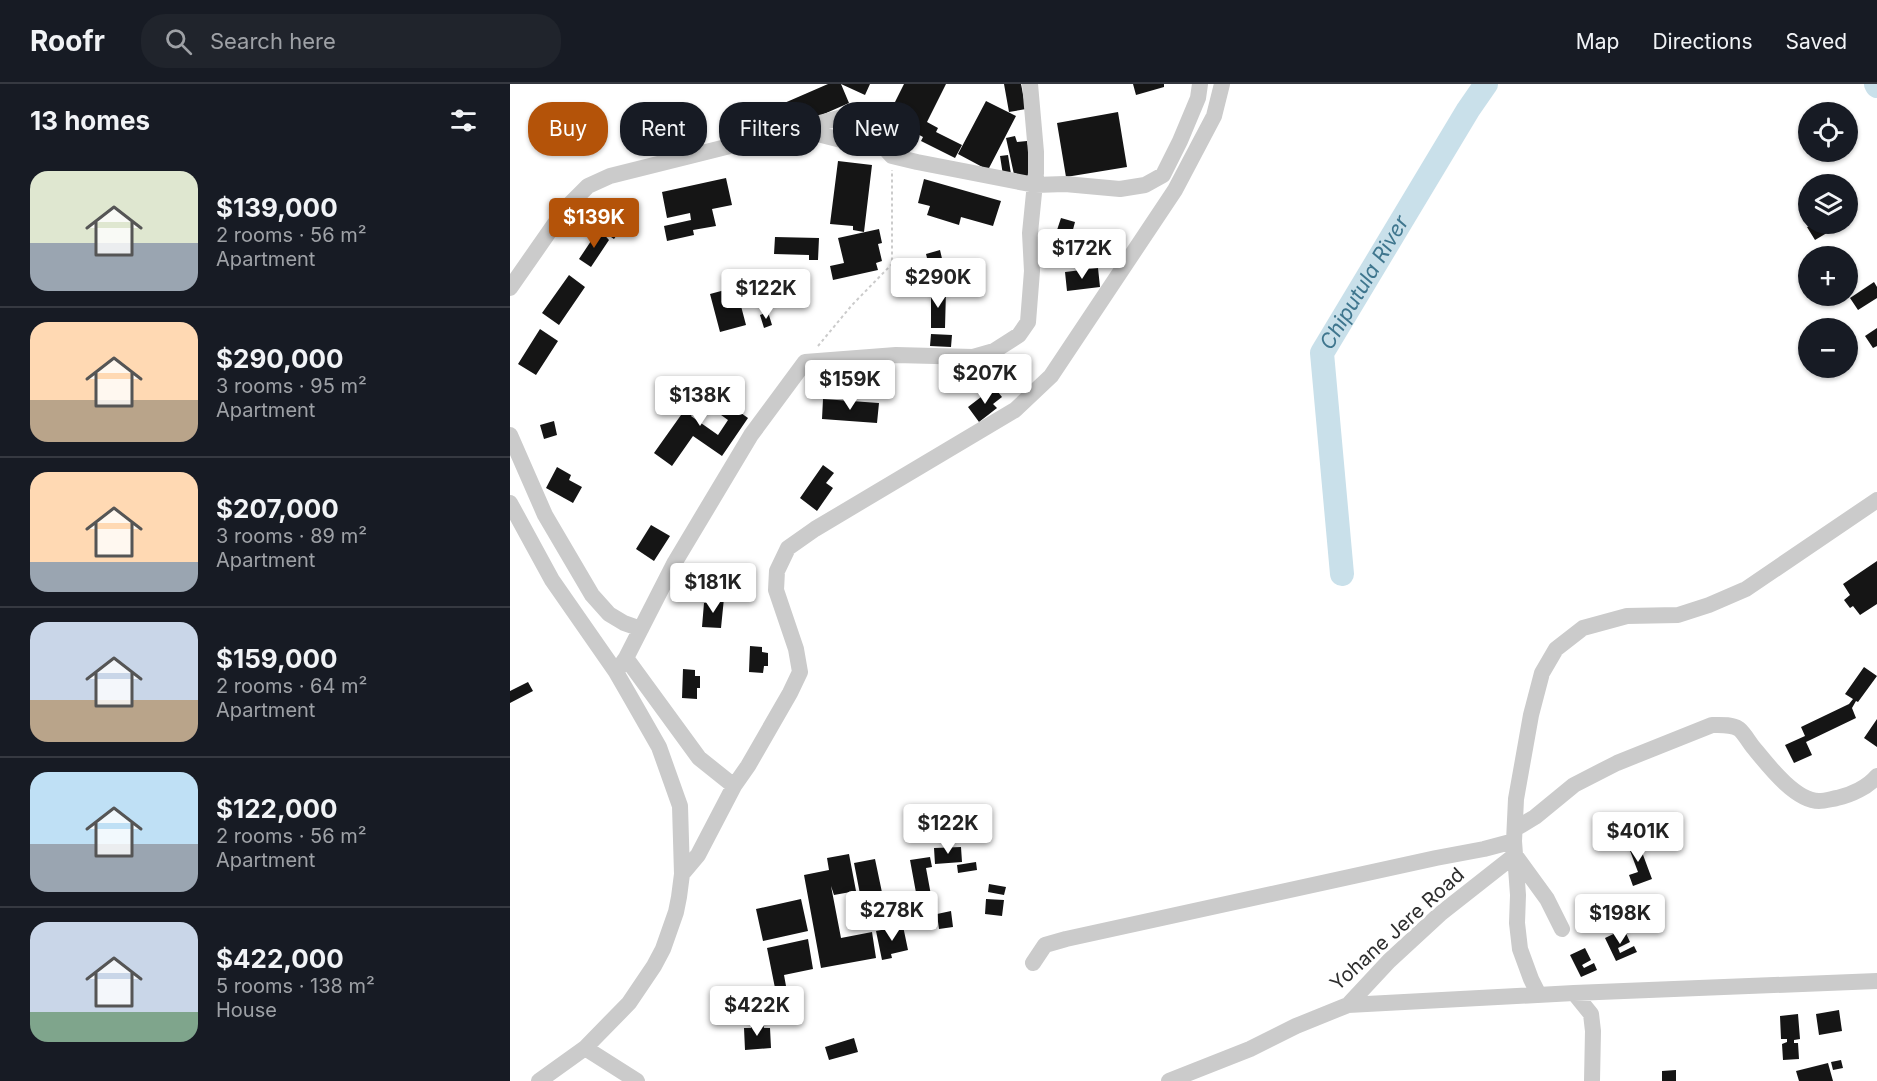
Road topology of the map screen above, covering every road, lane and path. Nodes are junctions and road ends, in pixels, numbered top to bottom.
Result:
1 (1030, 84) edge
2 (1200, 84) edge
3 (1222, 84) edge
4 (719, 149) edge
5 (892, 156) joint
6 (1035, 185) junction
7 (510, 288) edge
8 (805, 362) junction
9 (510, 435) edge
10 (1877, 500) edge
11 (510, 503) edge
12 (641, 629) junction
13 (621, 665) junction
14 (1877, 776) edge
15 (734, 786) junction
16 (1515, 842) junction
17 (682, 874) junction
18 (1562, 928) dead end
19 (1033, 963) dead end
20 (1877, 981) edge
21 (1574, 993) junction
22 (1539, 995) junction
23 (1348, 1005) junction
24 (585, 1048) junction
25 (539, 1081) edge
26 (637, 1081) edge
27 (1169, 1081) edge
28 (1592, 1081) edge

1 - 6 street
2 - 6 street
3 - 15 street
4 - 7 street
5 - 6 street
5 - 8 path
6 - 8 street
8 - 12 street
9 - 12 street
10 - 16 street
11 - 13 street
12 - 13 street
13 - 15 street
13 - 17 street
14 - 16 street
15 - 17 street
16 - 18 street
16 - 19 street
16 - 22 street
16 - 23 street, Yohane Jere Road
17 - 24 street
20 - 21 street
21 - 22 street
21 - 28 street
22 - 23 street
23 - 27 street, Yohane Jere Road
24 - 25 street
24 - 26 street

